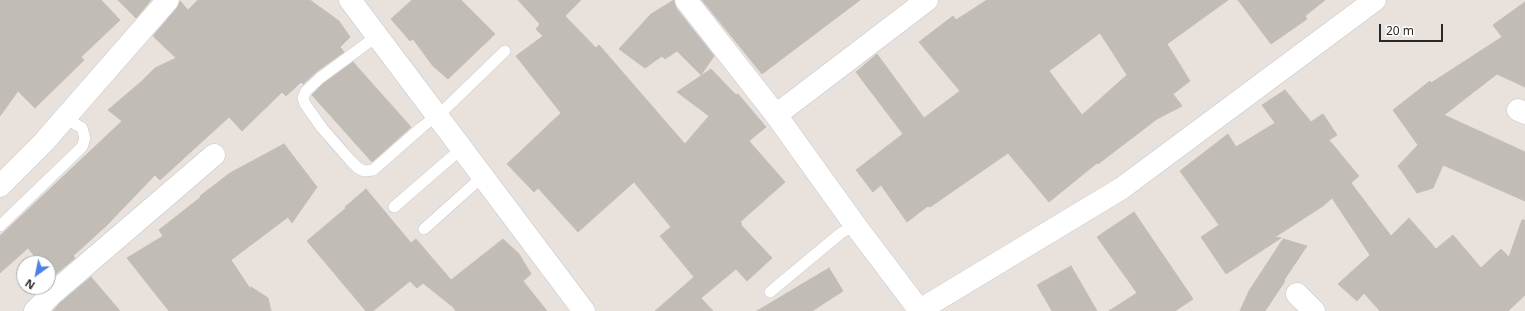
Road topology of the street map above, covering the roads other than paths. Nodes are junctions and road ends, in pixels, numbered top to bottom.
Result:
1 (168, 0) edge
2 (350, 0) edge
3 (686, 0) edge
4 (927, 0) edge
5 (1375, 0) edge
6 (377, 36) junction
7 (505, 51) dead end
8 (436, 115) junction
9 (776, 115) junction
10 (65, 118) junction
11 (461, 149) junction
12 (214, 155) dead end
13 (482, 177) junction
14 (0, 186) edge
15 (394, 207) dead end
16 (855, 225) junction
17 (0, 226) edge
18 (424, 229) dead end
19 (770, 292) dead end
20 (1297, 294) dead end
21 (920, 310) edge
22 (35, 311) edge
23 (584, 311) edge
24 (1314, 311) edge

1 - 10 street
2 - 6 street
3 - 9 street
4 - 9 street
5 - 21 street
6 - 8 street
6 - 8 lane
7 - 8 lane
8 - 11 street
9 - 16 street
10 - 14 street
10 - 17 lane
11 - 13 street
11 - 15 lane
12 - 22 street
13 - 18 lane
13 - 23 street
16 - 19 lane
16 - 21 street
20 - 24 street

